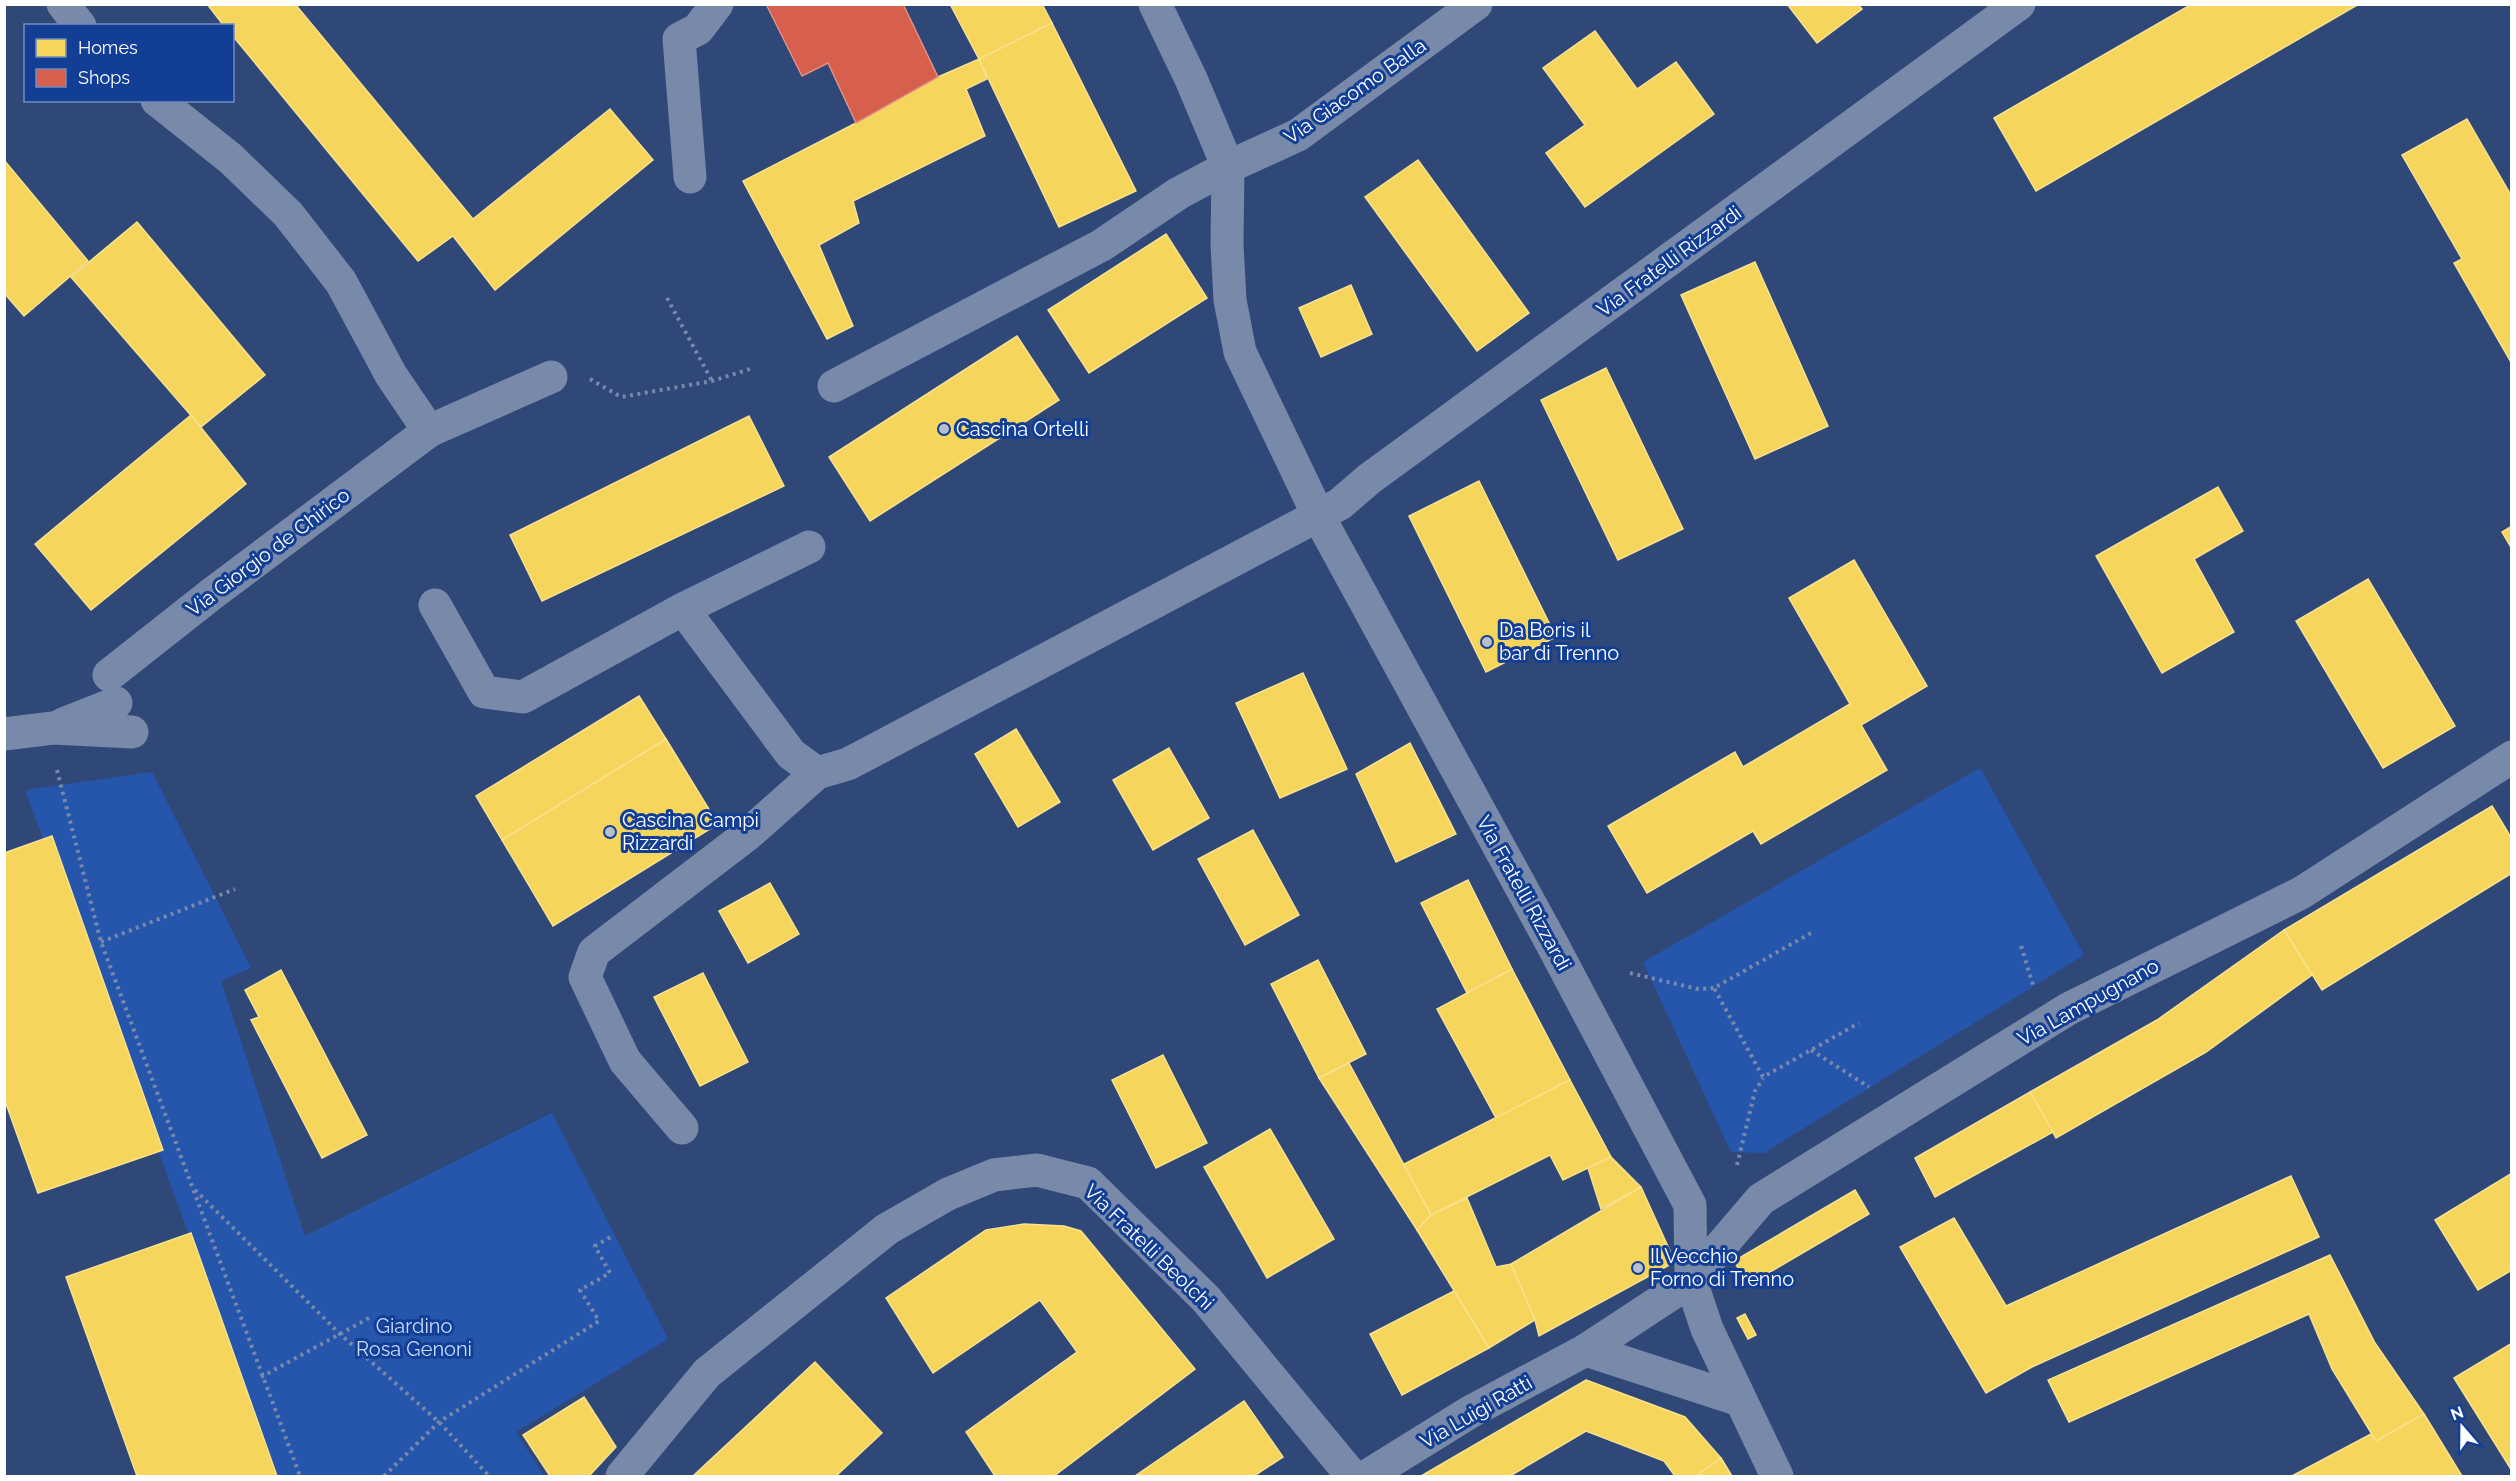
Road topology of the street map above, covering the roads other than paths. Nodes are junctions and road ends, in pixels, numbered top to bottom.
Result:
1 (63, 4) edge
2 (717, 4) edge
3 (1155, 4) edge
4 (1476, 4) edge
5 (2019, 4) edge
6 (78, 24) edge
7 (160, 102) edge
8 (1227, 167) junction
9 (690, 177) dead end
10 (551, 377) dead end
11 (834, 386) dead end
12 (429, 431) junction
13 (1319, 517) junction
14 (809, 547) dead end
15 (435, 605) dead end
16 (683, 609) junction
17 (53, 729) junction
18 (132, 732) dead end
19 (4, 734) edge
20 (2511, 757) edge
21 (817, 772) junction
22 (682, 1128) dead end
23 (1691, 1281) junction
24 (1586, 1350) junction
25 (1740, 1400) junction
26 (622, 1476) edge
27 (1352, 1476) edge
28 (1368, 1476) edge
29 (1777, 1476) edge

1 - 6 street
2 - 9 street
3 - 8 street, Via Fratelli Rizzardi
4 - 8 street, Via Giacomo Balla
5 - 13 street, Via Fratelli Rizzardi
7 - 12 street
8 - 11 street, Via Giacomo Balla
8 - 13 street, Via Fratelli Rizzardi
10 - 12 street, Via Giorgio de Chirico
12 - 17 street, Via Giorgio de Chirico
13 - 21 street
13 - 23 street, Via Fratelli Rizzardi
14 - 16 street
15 - 16 street
16 - 21 street
17 - 18 street
17 - 19 street
20 - 23 street, Via Lampugnano
21 - 22 street
23 - 24 street, Via Luigi Ratti
23 - 25 street, Via Fratelli Rizzardi
24 - 25 street
24 - 28 street, Via Luigi Ratti
25 - 29 street, Via Fratelli Rizzardi
26 - 27 street, Via Fratelli Beolchi

